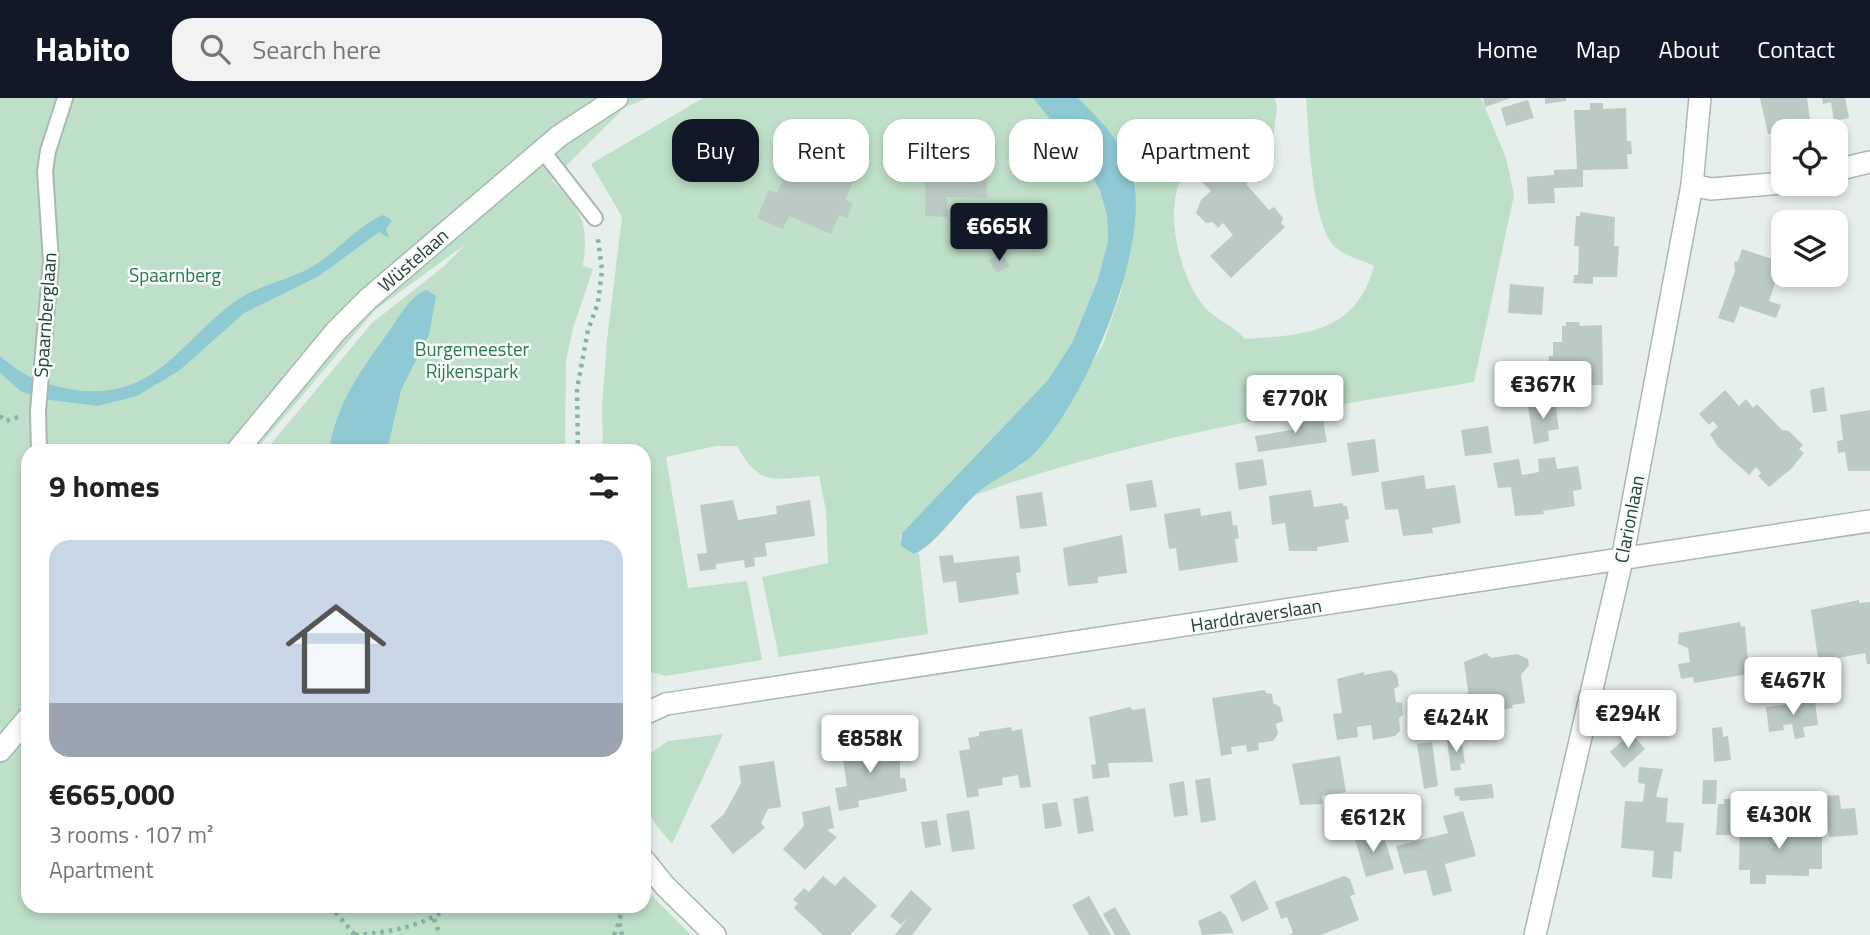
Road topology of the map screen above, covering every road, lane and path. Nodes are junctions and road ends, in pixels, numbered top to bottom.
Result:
1 (65, 98) edge
2 (617, 98) edge
3 (1700, 98) edge
4 (542, 150) junction
5 (1870, 162) edge
6 (1848, 167) edge
7 (1771, 184) edge
8 (1692, 185) junction
9 (595, 218) joint
10 (6, 421) dead end
11 (0, 428) edge
12 (39, 444) edge
13 (243, 444) edge
14 (578, 444) edge
15 (1870, 521) edge
16 (1622, 560) junction
17 (651, 711) edge
18 (21, 726) edge
19 (0, 751) edge
20 (651, 869) edge
21 (336, 913) edge
22 (442, 913) edge
23 (621, 913) edge
24 (434, 919) junction
25 (619, 921) junction
26 (355, 935) edge
27 (440, 935) edge
28 (614, 935) edge
29 (622, 935) edge
30 (715, 935) edge
31 (1535, 935) edge

1 - 12 lane, Spaarnberglaan
2 - 4 street, Wüstelaan
3 - 8 street, Clarionlaan
4 - 9 lane
4 - 13 street, Wüstelaan
5 - 6 street
7 - 8 street
8 - 16 street, Clarionlaan
9 - 14 path
10 - 11 path
15 - 16 street, Harddraverslaan
16 - 17 street, Harddraverslaan
16 - 31 street, Clarionlaan
18 - 19 street
20 - 30 street
21 - 26 path
22 - 24 path
23 - 25 path
24 - 26 path
24 - 27 path
25 - 28 path
25 - 29 path

